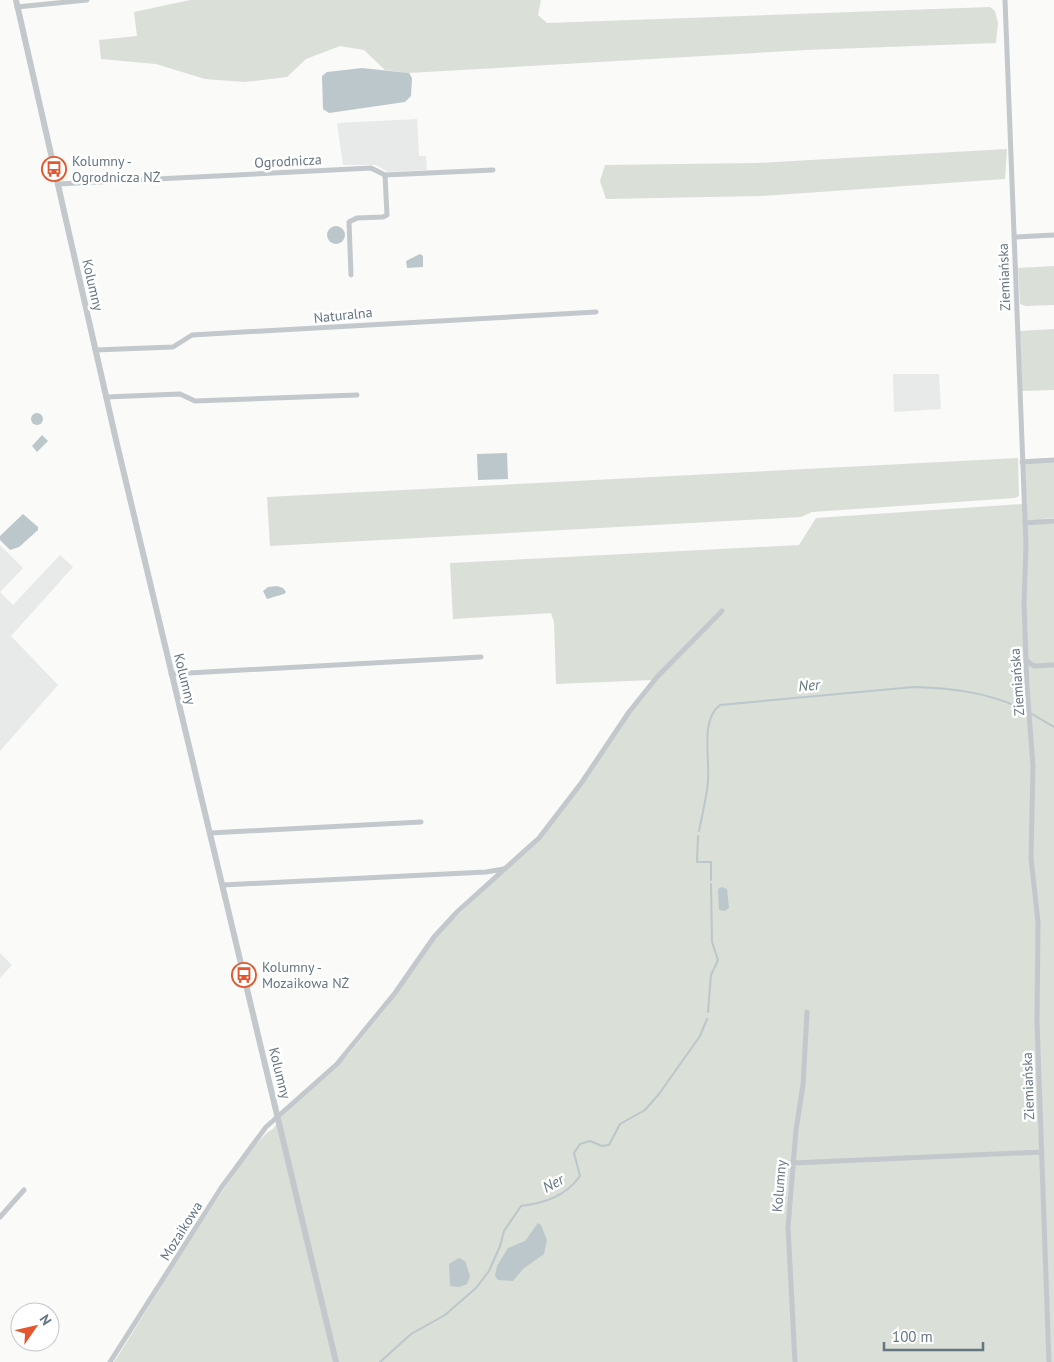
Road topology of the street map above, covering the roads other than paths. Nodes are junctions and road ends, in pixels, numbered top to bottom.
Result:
1 (87, 0) edge
2 (1005, 0) edge
3 (16, 3) edge
4 (493, 170) dead end
5 (385, 175) junction
6 (58, 184) junction
7 (1054, 235) edge
8 (1014, 237) junction
9 (350, 275) dead end
10 (596, 312) dead end
11 (95, 350) junction
12 (357, 395) dead end
13 (106, 397) junction
14 (1054, 460) edge
15 (1022, 462) junction
16 (1054, 521) edge
17 (1025, 523) junction
18 (722, 611) dead end
19 (481, 657) dead end
20 (1027, 661) junction
21 (1054, 666) edge
22 (171, 674) junction
23 (421, 822) dead end
24 (210, 833) junction
25 (505, 868) junction
26 (222, 885) junction
27 (807, 1012) dead end
28 (278, 1117) junction
29 (1042, 1152) junction
30 (793, 1163) junction
31 (24, 1190) dead end
32 (0, 1217) edge
33 (110, 1362) edge
34 (336, 1362) edge
35 (795, 1362) edge
36 (1049, 1362) edge

1 - 3 street
2 - 8 street, Ziemiańska
3 - 6 street, Kolumny
4 - 5 street, Ogrodnicza
5 - 6 street, Ogrodnicza
5 - 9 street
6 - 11 street, Kolumny
7 - 8 street
8 - 15 street, Ziemiańska
10 - 11 street, Naturalna
11 - 13 street, Kolumny
12 - 13 street
13 - 22 street, Kolumny
14 - 15 street
15 - 17 street, Ziemiańska
16 - 17 street
17 - 20 street, Ziemiańska
18 - 25 street, Mozaikowa
19 - 22 street
20 - 21 street
20 - 29 street, Ziemiańska
22 - 24 street, Kolumny
23 - 24 street
24 - 26 street, Kolumny
25 - 26 street
25 - 28 street, Mozaikowa
26 - 28 street, Kolumny
27 - 30 street, Kolumny
28 - 33 street, Mozaikowa
28 - 34 street, Kolumny
29 - 30 street
29 - 36 street, Ziemiańska
30 - 35 street, Kolumny
31 - 32 street

